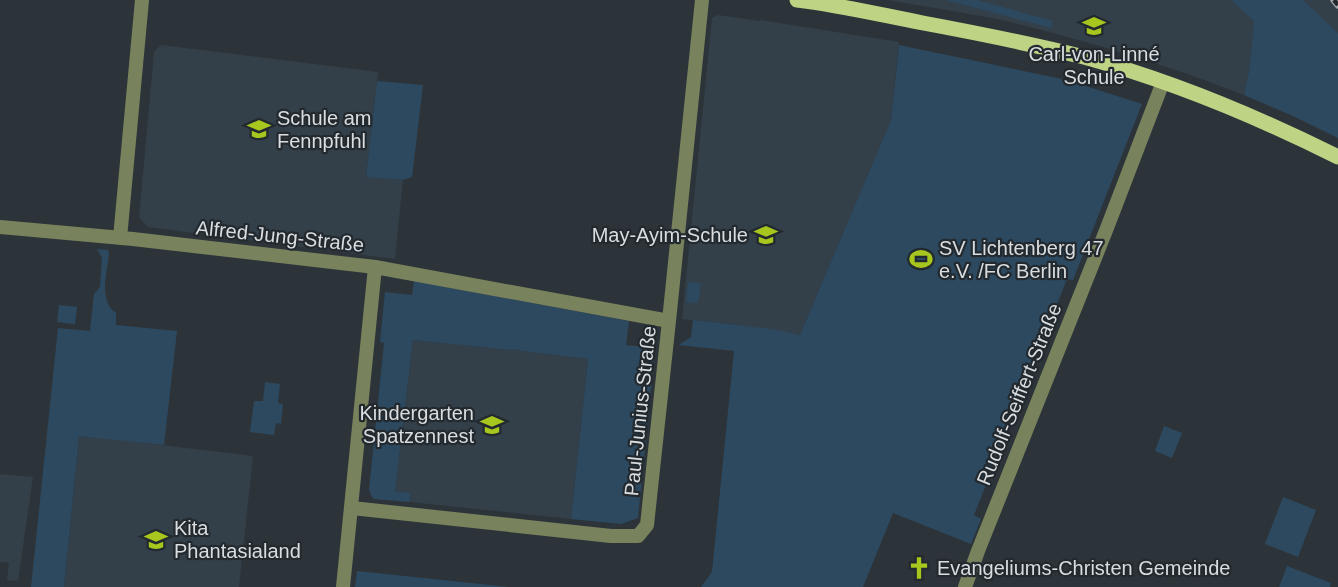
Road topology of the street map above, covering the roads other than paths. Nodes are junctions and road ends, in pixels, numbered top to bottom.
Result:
1 (142, 0) edge
2 (702, 0) edge
3 (798, 0) edge
4 (1163, 82) junction
5 (1338, 157) edge
6 (0, 227) edge
7 (120, 238) junction
8 (375, 267) junction
9 (669, 321) junction
10 (352, 508) junction
11 (343, 587) edge
12 (965, 587) edge

1 - 7 street
2 - 9 street, Paul-Junius-Straße
3 - 4 main road
4 - 5 main road
4 - 12 street, Rudolf-Seiffert-Straße
6 - 7 street, Alfred-Jung-Straße
7 - 8 street, Alfred-Jung-Straße
8 - 9 street, Alfred-Jung-Straße
8 - 10 street
9 - 10 street, Paul-Junius-Straße
10 - 11 street

